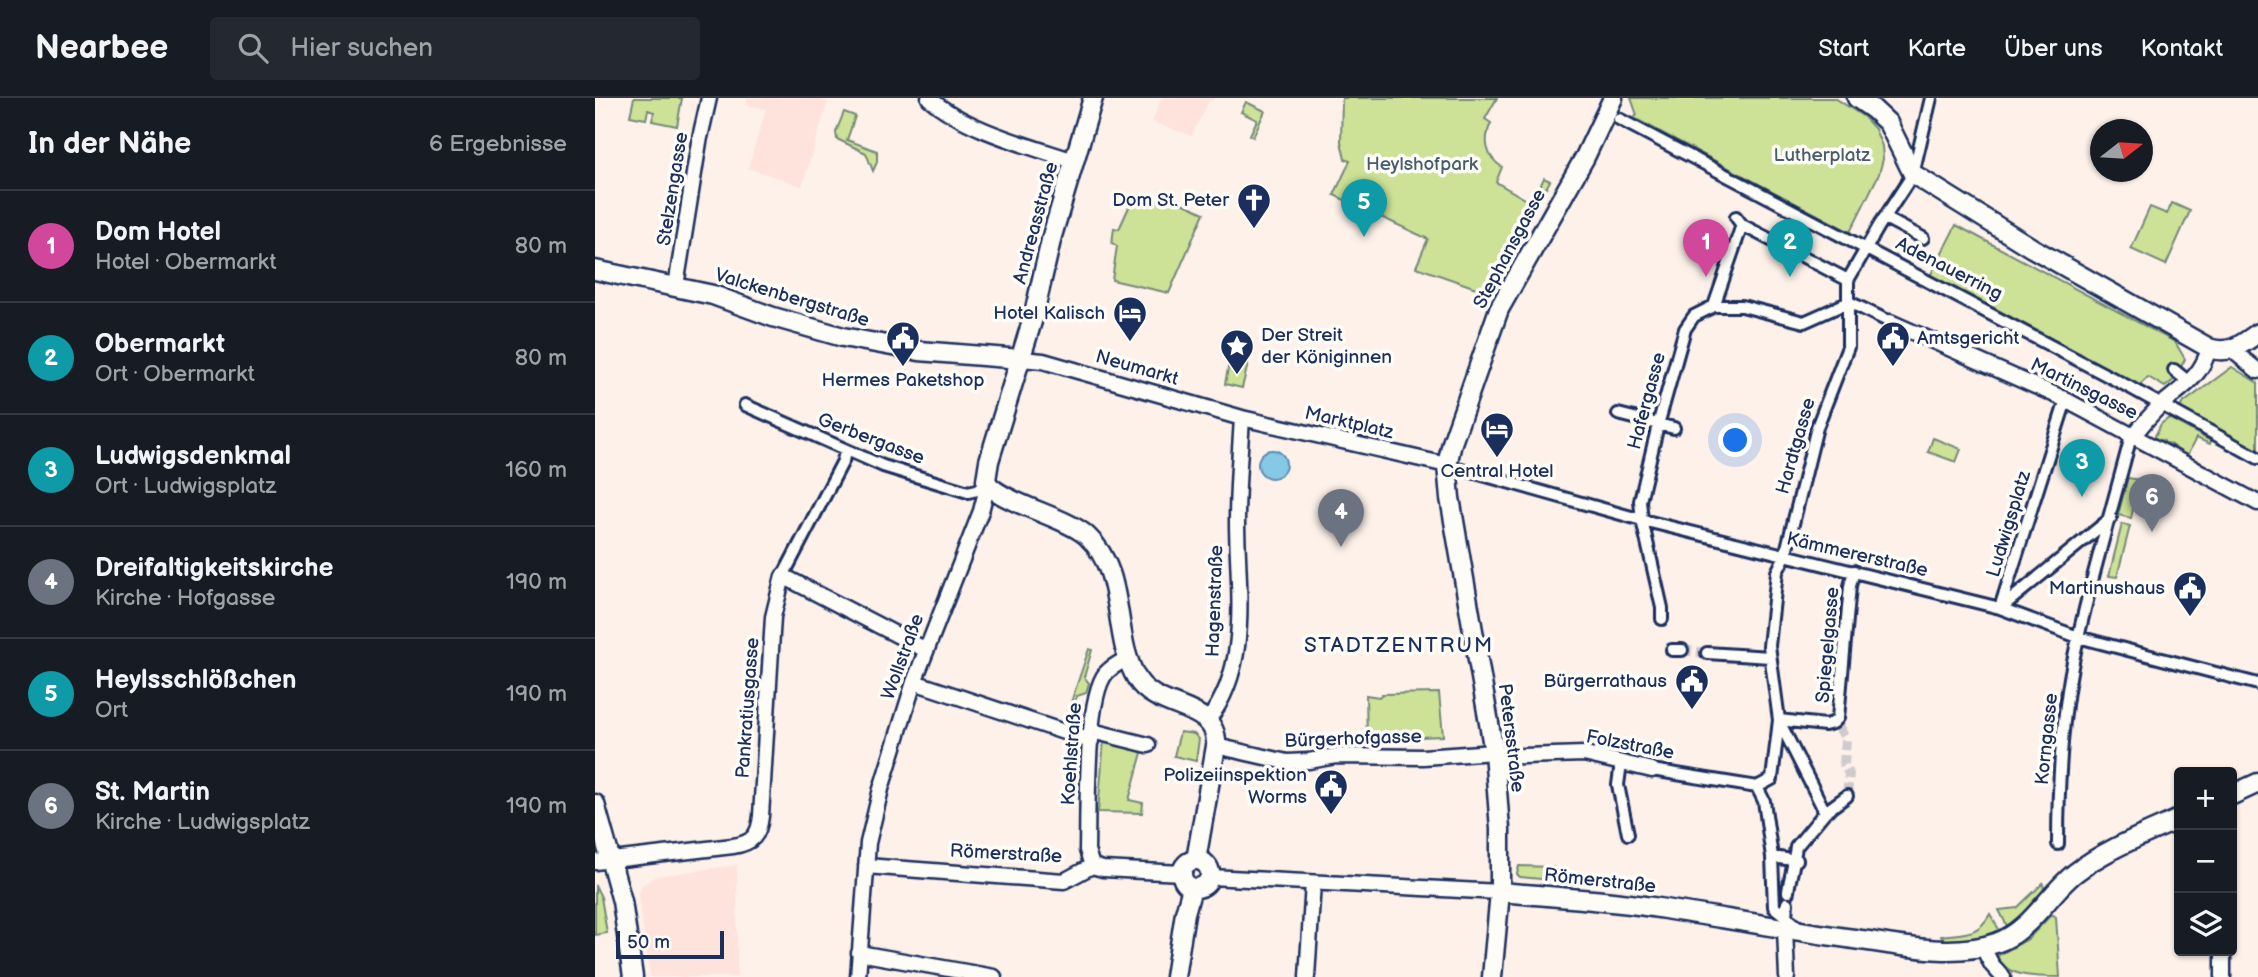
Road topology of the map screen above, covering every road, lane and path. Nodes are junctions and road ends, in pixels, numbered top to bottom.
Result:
1 (709, 98) edge
2 (929, 98) edge
3 (1093, 98) edge
4 (1613, 98) edge
5 (1857, 98) edge
6 (1931, 98) edge
7 (1619, 119) dead end
8 (1074, 161) junction
9 (1913, 174) junction
10 (1885, 218) junction
11 (1923, 238) dead end
12 (1866, 249) junction
13 (595, 270) edge
14 (1848, 280) junction
15 (676, 286) junction
16 (1849, 302) junction
17 (1714, 306) junction
18 (1742, 306) junction
19 (1738, 319) dead end
20 (1890, 322) joint
21 (2258, 333) edge
22 (2209, 348) junction
23 (2232, 350) junction
24 (1021, 359) junction
25 (2174, 370) dead end
26 (2258, 371) edge
27 (2190, 383) junction
28 (2066, 400) junction
29 (745, 405) dead end
30 (2161, 405) junction
31 (1618, 414) dead end
32 (1242, 418) junction
33 (1658, 425) junction
34 (1674, 428) dead end
35 (2134, 435) junction
36 (845, 451) junction
37 (2258, 457) edge
38 (1447, 466) junction
39 (988, 484) junction
40 (2258, 503) edge
41 (2114, 518) junction
42 (1642, 520) junction
43 (1785, 556) junction
44 (1854, 571) junction
45 (2039, 575) junction
46 (783, 576) junction
47 (2054, 579) dead end
48 (2000, 608) junction
49 (1662, 619) dead end
50 (2078, 637) junction
51 (926, 650) junction
52 (1707, 653) tunnel mouth
53 (1127, 654) junction
54 (1769, 657) junction
55 (914, 682) junction
56 (2258, 684) edge
57 (1208, 720) junction
58 (1779, 720) junction
59 (1091, 736) junction
60 (1148, 745) dead end
61 (1216, 746) junction
62 (1494, 754) junction
63 (1621, 763) junction
64 (1652, 770) joint
65 (2258, 783) edge
66 (1757, 787) junction
67 (2237, 793) edge
68 (1847, 796) dead end
69 (595, 804) edge
70 (1825, 812) junction
71 (2174, 821) edge
72 (1628, 834) dead end
73 (2058, 844) dead end
74 (1772, 857) junction
75 (1792, 859) junction
76 (1196, 860) junction
77 (604, 862) edge
78 (866, 866) junction
79 (1092, 866) junction
80 (1210, 877) junction
81 (1187, 881) junction
82 (1313, 883) junction
83 (1500, 892) junction
84 (1785, 923) junction
85 (1982, 946) junction
86 (859, 953) junction
87 (2223, 956) edge
88 (633, 977) edge
89 (858, 977) edge
90 (994, 977) edge
91 (1175, 977) edge
92 (1307, 977) edge
93 (1492, 977) edge
94 (1787, 977) edge
95 (2003, 977) edge
96 (2223, 977) edge

1 - 15 street, Stelzengasse
2 - 8 street
3 - 8 street, Andreasstraße
4 - 38 street, Stephansgasse
5 - 9 street
6 - 9 street
7 - 12 street, Adenauerring
8 - 24 street, Andreasstraße
9 - 10 street
9 - 22 street
10 - 11 street
10 - 12 street
12 - 14 street
12 - 30 street, Adenauerring
13 - 15 street, Valckenbergstraße
14 - 16 street, Hardtgasse
14 - 17 street
15 - 24 street, Valckenbergstraße
16 - 18 street
16 - 20 street, Martinsgasse
16 - 43 street, Hardtgasse
17 - 18 street
17 - 33 street, Hafergasse
18 - 19 street
20 - 28 street, Martinsgasse
21 - 23 street
22 - 23 street
22 - 27 street
23 - 26 street
24 - 32 street, Neumarkt
24 - 39 street, Wollstraße
25 - 27 street
27 - 30 street
28 - 35 street, Martinsgasse
28 - 48 street, Ludwigsplatz
29 - 36 street, Gerbergasse
30 - 35 street
30 - 37 street, Adenauerring
31 - 33 street
32 - 38 street, Marktplatz
32 - 57 street, Hagenstraße
33 - 34 street
33 - 42 street, Hafergasse
35 - 40 street, Martinsgasse
35 - 41 street
36 - 39 street, Gerbergasse
36 - 46 street, Pankratiusgasse
38 - 42 street, Kämmererstraße
38 - 62 street, Petersstraße
39 - 51 street, Wollstraße
39 - 53 street
41 - 45 street, Ludwigsplatz
41 - 50 street
42 - 43 street, Kämmererstraße
42 - 49 street, Hafergasse
43 - 44 street, Kämmererstraße
43 - 54 street, Hardtgasse
44 - 48 street, Kämmererstraße
44 - 58 street, Spiegelgasse
45 - 47 street
45 - 48 street, Ludwigsplatz
46 - 51 street
46 - 77 street, Pankratiusgasse
48 - 50 street, Kämmererstraße
50 - 56 street, Kämmererstraße
50 - 73 street, Korngasse
51 - 55 street, Wollstraße
52 - 54 street
53 - 57 street
53 - 59 street, Koehlstraße
54 - 58 street, Hardtgasse
55 - 59 street
55 - 78 street, Wollstraße
57 - 61 street
58 - 66 street
58 - 70 street
59 - 60 street
59 - 79 street, Koehlstraße
61 - 62 street, Bürgerhofgasse
61 - 76 street
62 - 63 street, Folzstraße
62 - 83 street, Petersstraße
63 - 64 street, Folzstraße
63 - 72 street
64 - 66 street, Folzstraße
65 - 67 street
66 - 74 street
68 - 70 street
69 - 77 street
70 - 75 street
71 - 85 street, Römerstraße
74 - 75 street
74 - 84 street
75 - 84 street
76 - 80 street
76 - 81 street
77 - 88 street
78 - 79 street, Römerstraße
78 - 86 street, Wollstraße
79 - 81 street
80 - 81 street
80 - 82 street, Römerstraße
81 - 91 street
82 - 83 street, Römerstraße
82 - 92 street
83 - 84 street, Römerstraße
83 - 93 street, Petersstraße
84 - 85 street, Römerstraße
84 - 94 street
85 - 95 street
86 - 89 street, Wollstraße
86 - 90 street
87 - 96 street

